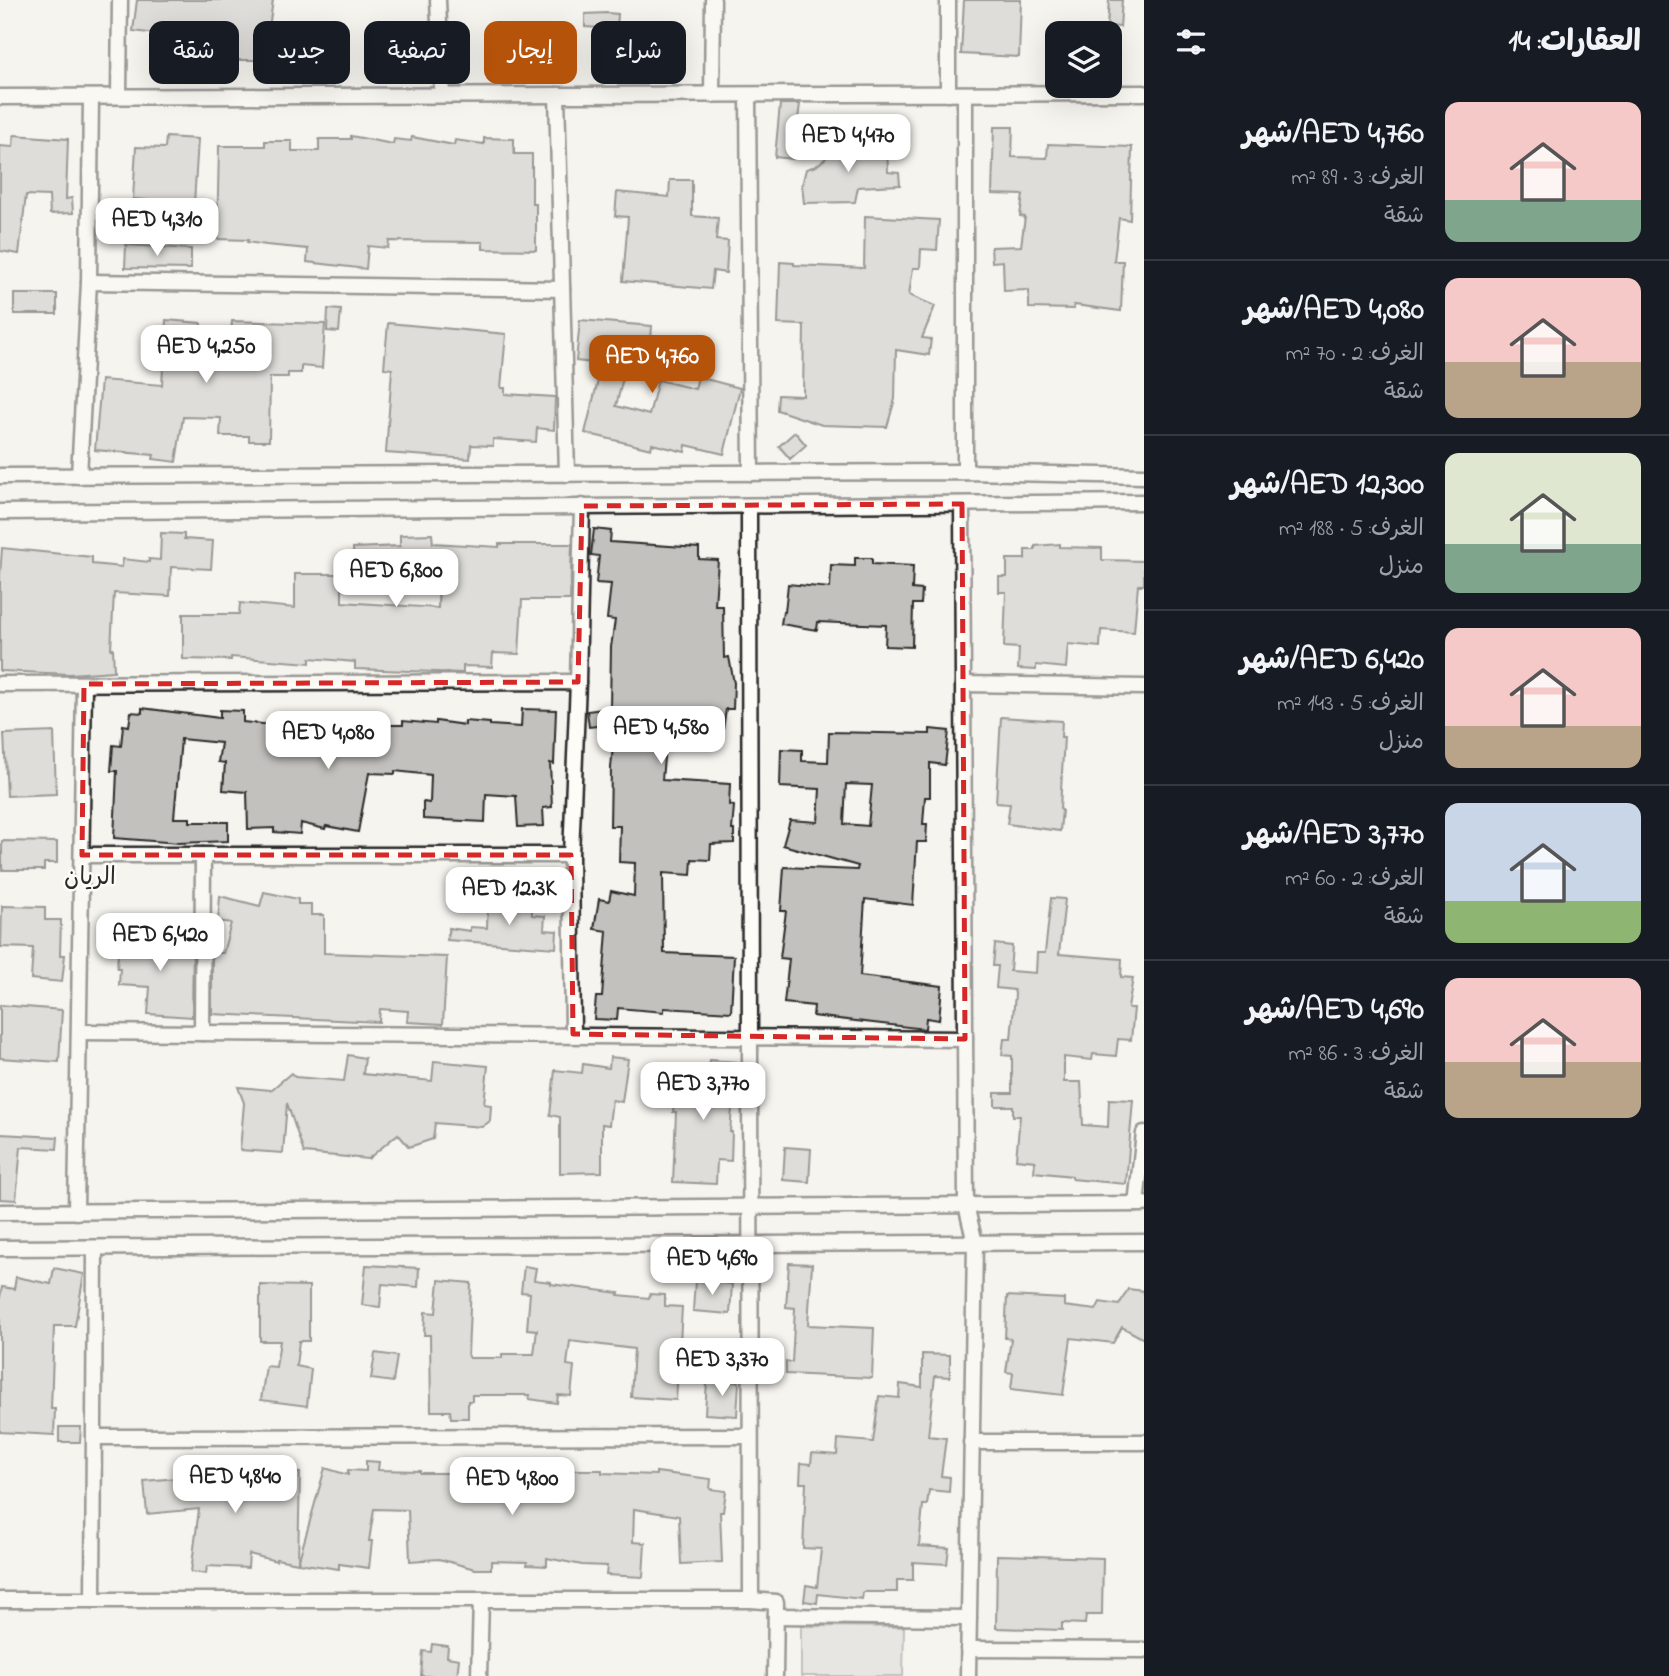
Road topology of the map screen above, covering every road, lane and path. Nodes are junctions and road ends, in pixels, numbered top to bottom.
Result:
1 (120, 0) edge
2 (438, 0) edge
3 (713, 0) edge
4 (948, 0) edge
5 (1144, 93) edge
6 (748, 94) junction
7 (948, 94) junction
8 (965, 94) junction
9 (442, 95) junction
10 (557, 95) junction
11 (712, 95) junction
12 (119, 96) junction
13 (0, 97) edge
14 (91, 97) junction
15 (89, 282) junction
16 (562, 289) junction
17 (965, 472) junction
18 (751, 473) junction
19 (567, 474) junction
20 (0, 476) edge
21 (79, 476) junction
22 (1144, 476) edge
23 (1144, 502) edge
24 (962, 504) junction
25 (582, 506) junction
26 (749, 506) junction
27 (0, 512) edge
28 (578, 682) junction
29 (0, 684) edge
30 (84, 684) junction
31 (963, 684) junction
32 (1144, 687) edge
33 (82, 855) junction
34 (203, 855) junction
35 (571, 855) junction
36 (79, 1032) junction
37 (202, 1032) junction
38 (573, 1034) junction
39 (750, 1037) junction
40 (965, 1039) junction
41 (1144, 1133) edge
42 (1140, 1204) edge
43 (966, 1205) junction
44 (751, 1207) junction
45 (0, 1212) edge
46 (76, 1212) junction
47 (1144, 1242) edge
48 (975, 1243) junction
49 (751, 1244) junction
50 (0, 1248) edge
51 (95, 1248) junction
52 (750, 1436) junction
53 (94, 1437) junction
54 (971, 1442) junction
55 (1144, 1442) edge
56 (0, 1600) edge
57 (93, 1600) junction
58 (481, 1600) junction
59 (751, 1600) junction
60 (776, 1616) junction
61 (968, 1618) junction
62 (968, 1649) junction
63 (1144, 1650) edge
64 (479, 1676) edge
65 (775, 1676) edge
66 (968, 1676) edge

1 - 12 street
2 - 9 street
3 - 11 street
4 - 7 street
5 - 8 street
6 - 7 street
6 - 11 street
6 - 18 street
7 - 8 street
8 - 17 street
9 - 10 street
9 - 12 street
10 - 11 street
10 - 16 street
12 - 14 street
13 - 14 street
14 - 15 street
15 - 16 street
15 - 21 street
16 - 19 street
17 - 18 street
17 - 22 street
18 - 19 street
19 - 21 street
20 - 21 street
23 - 24 street
24 - 26 street
24 - 31 street
25 - 26 street
25 - 27 street
25 - 28 street
26 - 39 street
28 - 30 street
28 - 35 street
29 - 30 street
30 - 33 street
31 - 32 street
31 - 40 street
33 - 34 street
33 - 36 street
34 - 35 street
34 - 37 street
35 - 38 street
36 - 37 street
36 - 46 street
37 - 38 street
38 - 39 street
39 - 40 street
39 - 44 street
40 - 43 street
41 - 42 street
42 - 43 street
43 - 44 street
43 - 48 street
44 - 46 street
44 - 49 street
45 - 46 street
47 - 48 street
48 - 49 street
48 - 54 street
49 - 51 street
49 - 52 street
50 - 51 street
51 - 53 street
52 - 53 street
52 - 59 street
53 - 57 street
54 - 55 street
54 - 61 street
56 - 57 street
57 - 58 street
58 - 59 street
58 - 64 street
59 - 60 street
60 - 61 street
60 - 65 street
61 - 62 street
62 - 63 street
62 - 66 street

